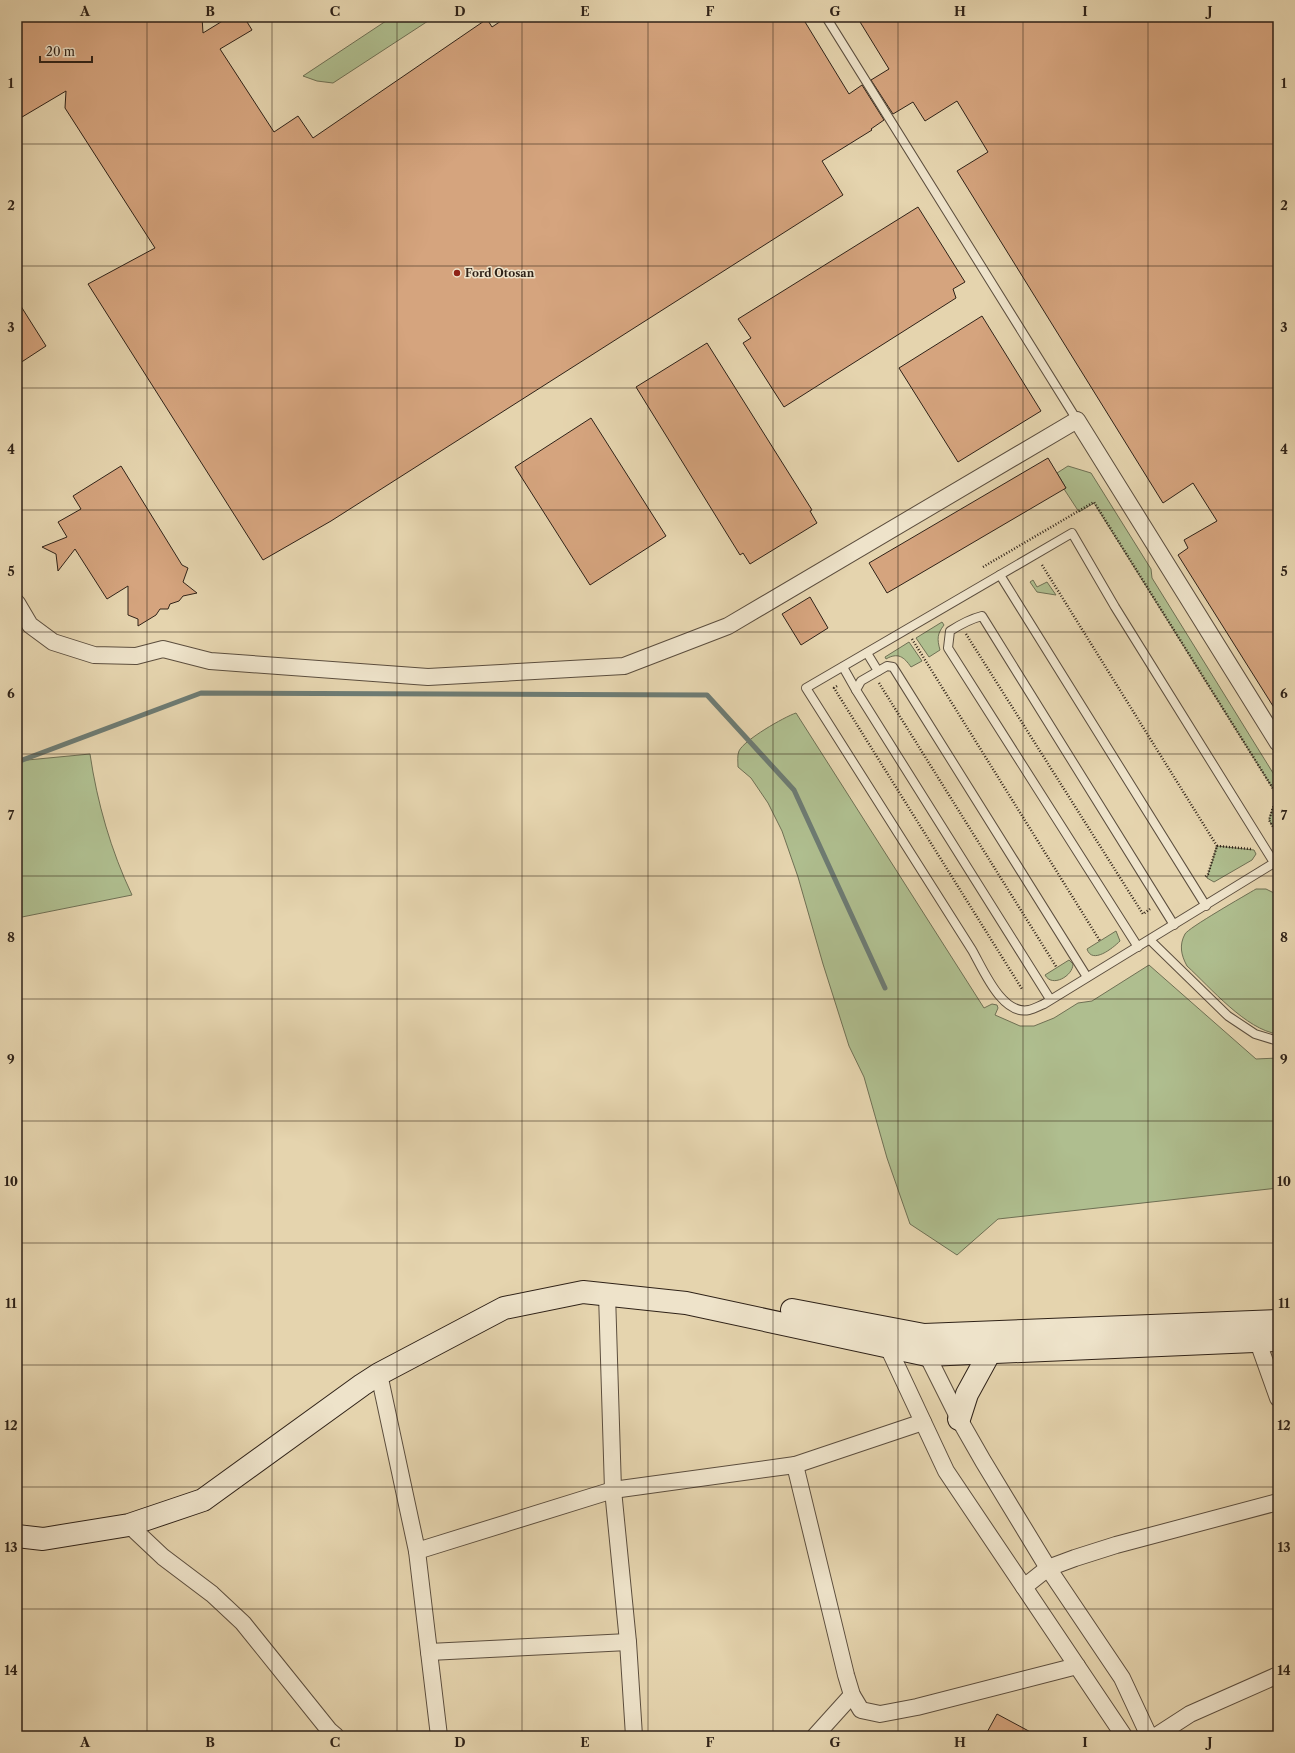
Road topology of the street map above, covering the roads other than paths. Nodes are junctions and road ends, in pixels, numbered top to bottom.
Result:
1 (826, 17) edge
2 (1077, 420) junction
3 (1000, 575) junction
4 (17, 603) edge
5 (867, 653) junction
6 (843, 667) junction
7 (876, 673) junction
8 (856, 690) junction
9 (1278, 743) edge
10 (1277, 864) edge
11 (1206, 906) junction
12 (1174, 925) junction
13 (1150, 940) junction
14 (1138, 947) junction
15 (1087, 977) junction
16 (1050, 999) junction
17 (1278, 1041) edge
18 (608, 1294) junction
19 (1278, 1321) edge
20 (1268, 1341) edge
21 (887, 1345) junction
22 (990, 1352) junction
23 (927, 1355) junction
24 (379, 1374) junction
25 (1278, 1398) edge
26 (959, 1419) junction
27 (923, 1422) junction
28 (794, 1465) junction
29 (613, 1490) junction
30 (1278, 1502) edge
31 (17, 1523) edge
32 (129, 1525) junction
33 (17, 1536) edge
34 (417, 1551) junction
35 (1048, 1568) junction
36 (1024, 1587) junction
37 (628, 1642) junction
38 (429, 1652) junction
39 (1077, 1666) junction
40 (1278, 1675) edge
41 (852, 1695) junction
42 (328, 1734) edge
43 (439, 1736) edge
44 (634, 1736) edge
45 (815, 1736) edge
46 (1124, 1736) edge
47 (1149, 1736) edge
48 (1156, 1736) edge

1 - 2 lane
2 - 4 street
2 - 9 street
3 - 5 lane
3 - 10 lane
3 - 11 lane
5 - 6 lane
5 - 7 lane
6 - 8 lane
6 - 16 lane
7 - 8 lane
7 - 15 lane
8 - 16 lane
10 - 11 lane
11 - 12 lane
12 - 13 lane
12 - 14 lane
13 - 14 lane
13 - 17 lane
14 - 15 lane
15 - 16 lane
18 - 21 main road
18 - 24 main road
18 - 29 street
19 - 31 main road
20 - 22 main road
20 - 25 street
21 - 23 main road
21 - 27 street
22 - 23 main road
22 - 26 main road
23 - 26 street
24 - 32 main road
24 - 34 street
26 - 35 street
27 - 28 street
27 - 36 street
28 - 29 street
28 - 41 street
29 - 34 street
29 - 37 street
30 - 35 street
32 - 33 main road
32 - 42 street
34 - 38 street
35 - 36 street
35 - 47 street
36 - 39 street
37 - 38 street
37 - 44 street
38 - 43 street
39 - 41 street
39 - 46 street
40 - 48 street
41 - 45 street

